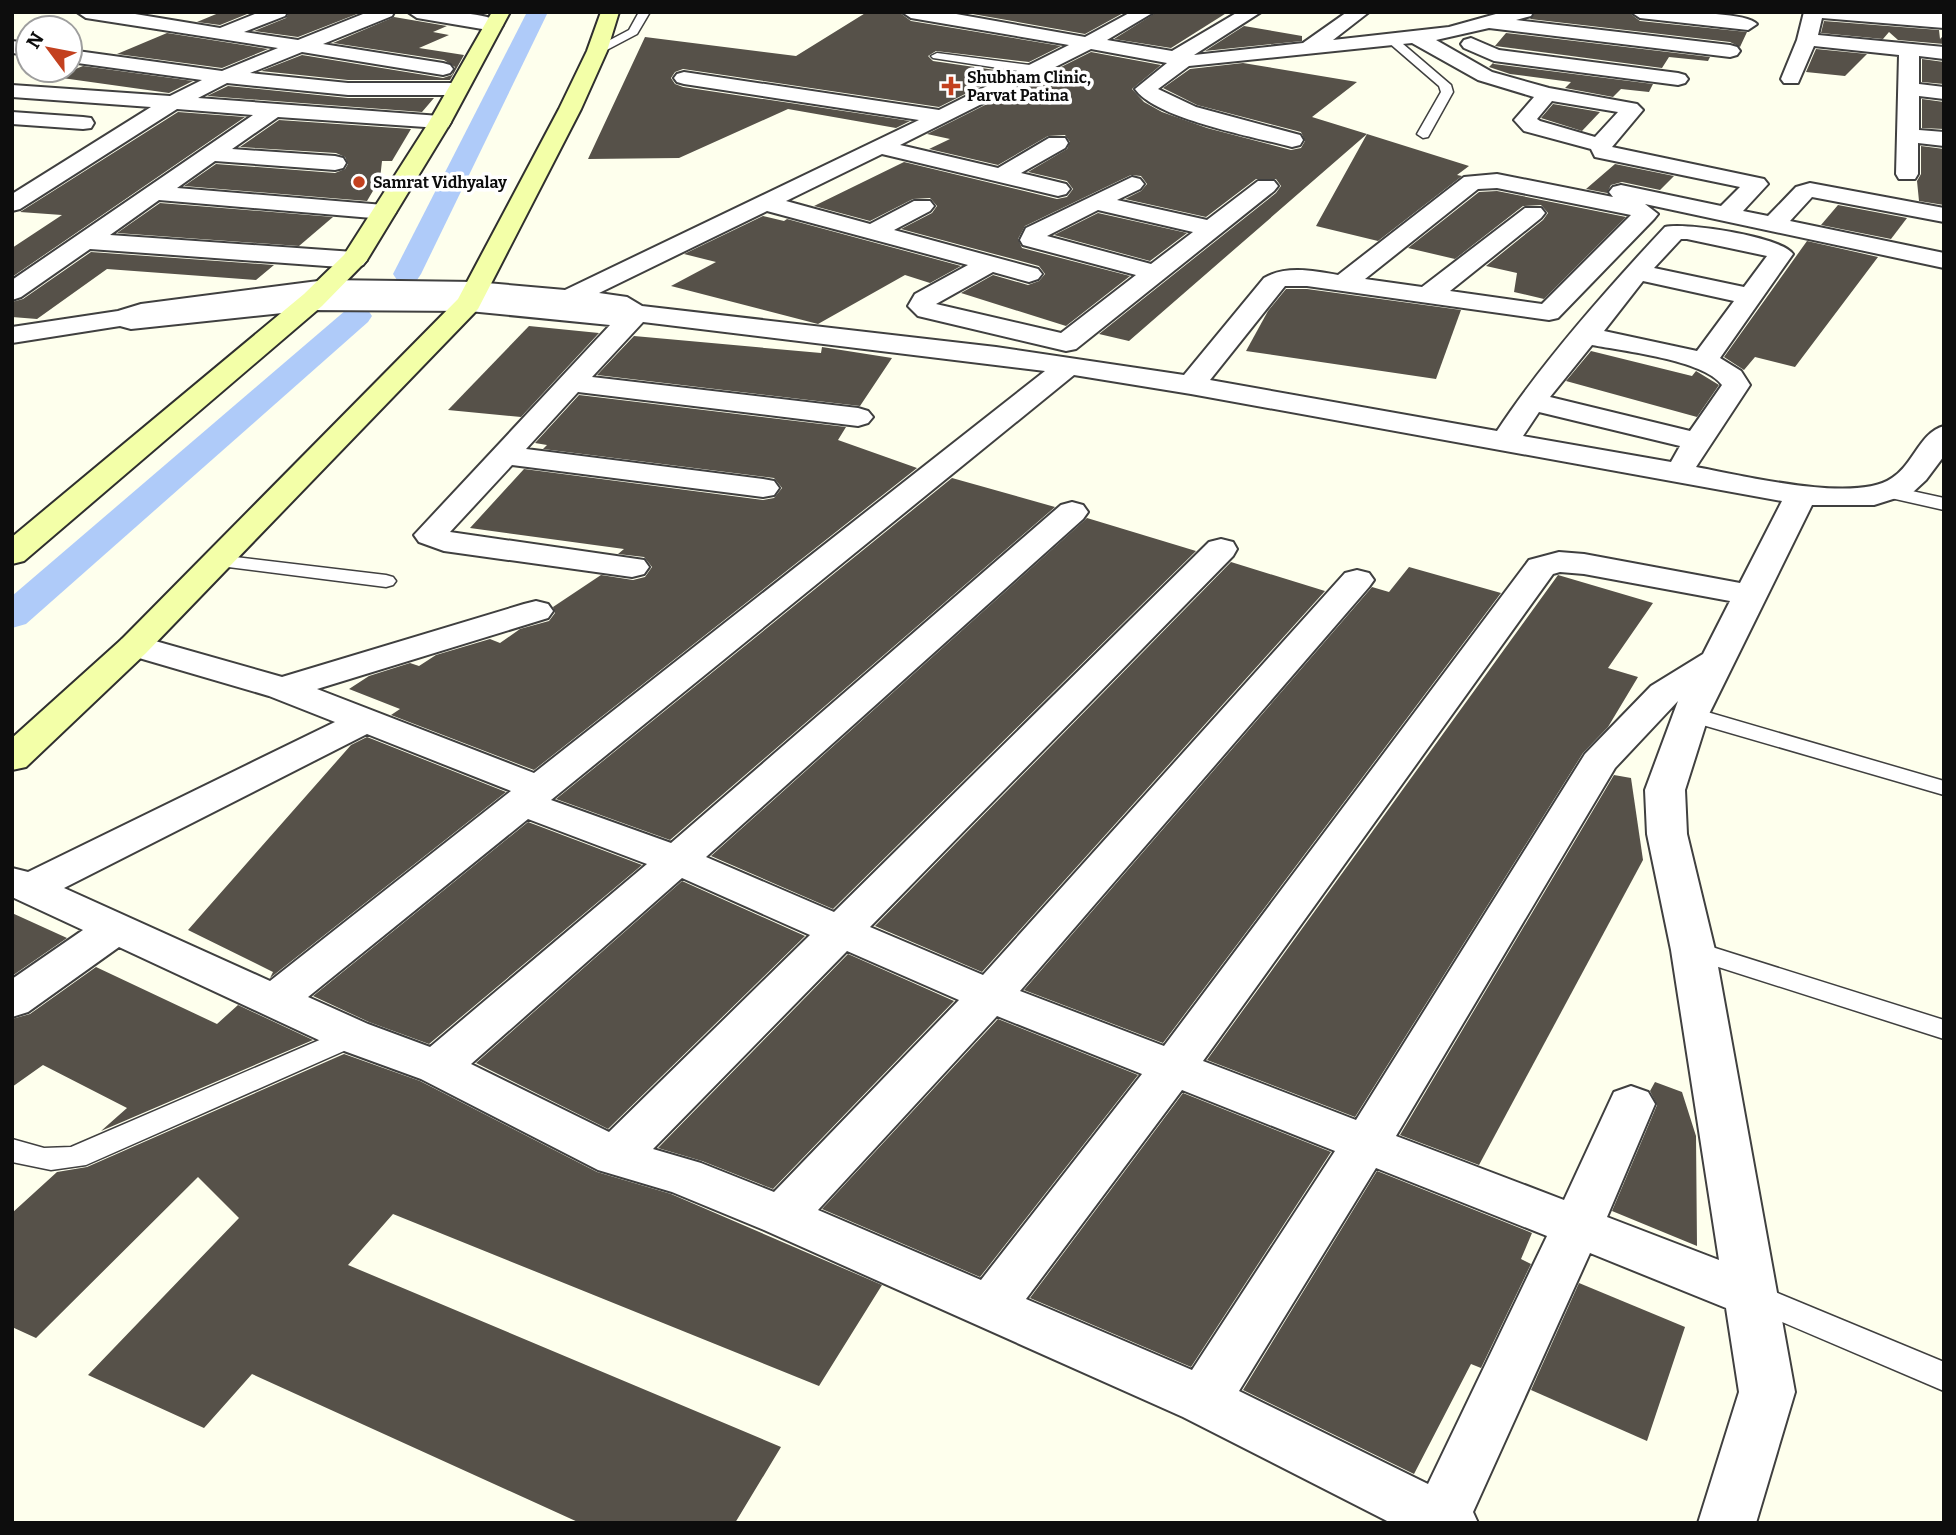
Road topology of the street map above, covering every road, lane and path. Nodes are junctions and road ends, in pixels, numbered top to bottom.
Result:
1 (86, 12) edge
2 (278, 12) edge
3 (385, 12) edge
4 (417, 12) edge
5 (611, 12) edge
6 (645, 12) edge
7 (911, 12) edge
8 (1041, 12) edge
9 (1145, 12) edge
10 (1252, 12) edge
11 (1360, 12) edge
12 (1460, 12) edge
13 (1524, 12) edge
14 (1640, 12) edge
15 (1813, 12) edge
16 (1889, 12) edge
17 (497, 18) edge
18 (176, 19) edge
19 (463, 20) junction
20 (1944, 21) edge
21 (1492, 23) junction
22 (1748, 24) dead end
23 (1007, 30) junction
24 (222, 34) junction
25 (330, 35) junction
26 (1433, 35) junction
27 (450, 40) dead end
28 (1392, 40) junction
29 (1807, 40) junction
30 (1086, 45) junction
31 (302, 46) junction
32 (1305, 50) junction
33 (1909, 50) junction
34 (597, 51) junction
35 (1730, 51) dead end
36 (1944, 53) edge
37 (937, 56) dead end
38 (84, 58) edge
39 (90, 59) junction
40 (1179, 60) junction
41 (84, 61) edge
42 (432, 67) junction
43 (1038, 70) junction
44 (224, 77) junction
45 (684, 78) dead end
46 (1678, 79) dead end
47 (1791, 79) dead end
48 (463, 81) junction
49 (32, 84) edge
50 (1908, 89) junction
51 (17, 93) edge
52 (1944, 93) edge
53 (1547, 94) junction
54 (174, 102) junction
55 (274, 110) junction
56 (942, 117) junction
57 (12, 118) edge
58 (440, 122) junction
59 (83, 123) dead end
60 (1423, 134) dead end
61 (1908, 135) junction
62 (1944, 139) edge
63 (1292, 140) dead end
64 (1057, 143) dead end
65 (879, 147) junction
66 (210, 154) junction
67 (909, 154) junction
68 (1596, 161) junction
69 (335, 163) dead end
70 (1907, 174) dead end
71 (1000, 176) junction
72 (1132, 184) dead end
73 (1266, 186) dead end
74 (1058, 190) dead end
75 (154, 193) junction
76 (1454, 196) junction
77 (765, 203) junction
78 (1097, 203) junction
79 (12, 204) edge
80 (922, 206) dead end
81 (795, 211) junction
82 (384, 212) junction
83 (1533, 213) junction
84 (1726, 215) junction
85 (1944, 215) edge
86 (1560, 219) dead end
87 (1773, 225) junction
88 (1209, 228) junction
89 (1601, 228) dead end
90 (872, 232) junction
91 (1628, 234) junction
92 (85, 241) junction
93 (354, 260) junction
94 (1944, 261) edge
95 (990, 263) junction
96 (1157, 272) junction
97 (1637, 272) junction
98 (1030, 274) dead end
99 (1345, 282) junction
100 (12, 292) edge
101 (318, 295) junction
102 (1429, 295) junction
103 (1749, 296) junction
104 (472, 297) junction
105 (568, 298) junction
106 (537, 309) junction
107 (636, 313) junction
108 (1021, 332) junction
109 (12, 335) edge
110 (1586, 335) junction
111 (1077, 353) junction
112 (996, 355) junction
113 (1704, 361) junction
114 (571, 383) junction
115 (1191, 385) junction
116 (1531, 401) junction
117 (858, 417) dead end
118 (1944, 435) edge
119 (1506, 440) junction
120 (1699, 442) junction
121 (505, 454) junction
122 (1678, 472) junction
123 (763, 488) dead end
124 (1889, 492) junction
125 (1801, 495) junction
126 (1944, 504) edge
127 (1072, 512) dead end
128 (1221, 549) dead end
129 (12, 554) edge
130 (219, 561) junction
131 (632, 567) dead end
132 (1357, 580) dead end
133 (386, 581) dead end
134 (1750, 595) junction
135 (537, 611) dead end
136 (134, 646) junction
137 (1718, 660) junction
138 (282, 688) junction
139 (1690, 714) junction
140 (365, 721) junction
141 (12, 759) edge
142 (1944, 788) edge
143 (531, 796) junction
144 (677, 860) junction
145 (21, 885) edge
146 (116, 928) junction
147 (839, 930) junction
148 (1693, 950) junction
149 (990, 996) junction
150 (12, 1001) edge
151 (274, 1001) junction
152 (1944, 1030) edge
153 (352, 1036) junction
154 (437, 1066) junction
155 (1173, 1068) junction
156 (1630, 1104) dead end
157 (1366, 1144) junction
158 (12, 1150) edge
159 (615, 1157) junction
160 (782, 1216) junction
161 (1577, 1227) junction
162 (1751, 1295) junction
163 (990, 1307) junction
164 (1944, 1377) edge
165 (1203, 1400) junction
166 (1445, 1520) edge
167 (1727, 1523) edge

1 - 18 street
2 - 24 street
3 - 25 street
4 - 19 street
5 - 34 main road
6 - 34 lane
7 - 23 street
8 - 23 street
9 - 30 street
10 - 40 street
11 - 32 street
12 - 26 street
13 - 21 street
14 - 22 street
15 - 20 street
15 - 29 street
16 - 20 street
17 - 19 street
17 - 48 main road
18 - 24 street
18 - 39 street
19 - 27 street
21 - 26 street
21 - 35 street
23 - 30 street
24 - 31 street
25 - 31 street
25 - 42 street
26 - 28 street
26 - 46 street
26 - 53 street
28 - 32 street
28 - 60 lane
29 - 33 street
29 - 47 street
30 - 40 street
30 - 43 street
31 - 42 street
31 - 44 street
32 - 40 street
33 - 36 street
33 - 50 street
34 - 104 main road
37 - 43 lane
38 - 39 street
39 - 41 street
39 - 44 street
40 - 63 street
42 - 48 street
43 - 56 street
44 - 48 street
44 - 54 street
45 - 56 street
48 - 58 main road
49 - 51 street
50 - 52 street
50 - 61 street
51 - 54 street
53 - 68 street
53 - 68 street
54 - 55 street
54 - 79 street
55 - 58 street
55 - 66 street
56 - 65 street
57 - 59 street
58 - 82 main road
61 - 62 street
61 - 70 street
64 - 71 street
65 - 67 street
65 - 77 street
66 - 69 street
66 - 75 street
67 - 71 street
67 - 81 street
68 - 84 street
68 - 84 street
71 - 74 street
72 - 78 street
73 - 88 street
75 - 82 street
75 - 92 street
76 - 83 street
76 - 91 street
76 - 99 street
77 - 81 street
77 - 105 street
78 - 88 street
78 - 96 street
80 - 90 street
81 - 90 street
82 - 93 main road
83 - 86 street
83 - 102 street
84 - 87 street
85 - 87 street
87 - 94 street
88 - 96 street
89 - 91 street
90 - 95 street
91 - 102 street
92 - 93 street
92 - 100 street
93 - 101 main road
95 - 98 street
95 - 108 street
96 - 111 street
97 - 103 street
97 - 103 street
97 - 110 street
99 - 102 street
99 - 115 street
101 - 104 street
101 - 109 street
101 - 129 main road
103 - 113 street
104 - 105 street
104 - 106 street
104 - 130 main road
105 - 106 street
105 - 107 street
106 - 107 street
107 - 112 street
107 - 114 street
108 - 111 street
108 - 112 street
110 - 113 street
110 - 116 street
111 - 112 street
111 - 115 street
111 - 143 street
113 - 120 street
114 - 117 street
114 - 121 street
115 - 119 street
116 - 119 street
116 - 120 street
118 - 124 street
119 - 122 street
120 - 122 street
121 - 123 street
121 - 131 street
122 - 125 street
124 - 125 street
124 - 126 lane
125 - 134 street
127 - 144 street
128 - 147 street
130 - 133 lane
130 - 136 main road
132 - 149 street
134 - 137 street
134 - 155 street
135 - 138 street
136 - 138 street
136 - 141 main road
137 - 139 street
137 - 157 street
138 - 140 street
139 - 142 lane
139 - 148 street
140 - 143 street
140 - 145 street
143 - 144 street
143 - 151 street
144 - 147 street
144 - 154 street
145 - 146 street
146 - 150 street
146 - 151 street
147 - 149 street
147 - 159 street
148 - 152 lane
148 - 162 street
149 - 155 street
149 - 160 street
151 - 153 street
153 - 154 street
153 - 158 lane
154 - 159 street
155 - 157 street
155 - 163 street
156 - 161 street
157 - 161 street
157 - 165 street
159 - 160 street
160 - 163 street
161 - 162 street
161 - 166 street
162 - 164 lane
162 - 167 street
163 - 165 street
165 - 166 street

